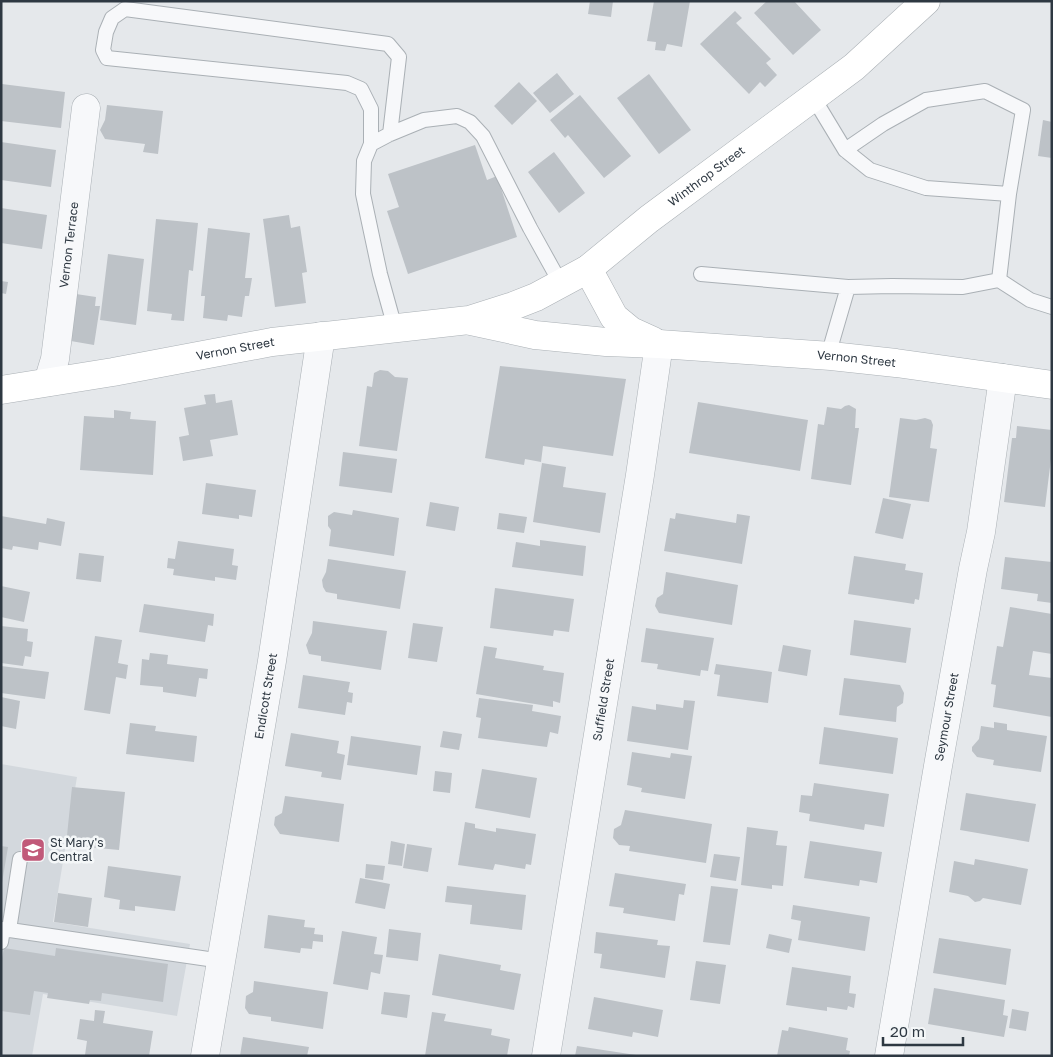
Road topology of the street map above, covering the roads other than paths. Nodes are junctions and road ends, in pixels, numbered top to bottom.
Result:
1 (926, 1) edge
2 (812, 97) junction
3 (86, 108) dead end
4 (390, 134) junction
5 (371, 144) junction
6 (845, 150) junction
7 (1009, 194) junction
8 (588, 269) junction
9 (700, 274) dead end
10 (999, 280) junction
11 (561, 284) junction
12 (848, 287) junction
13 (1052, 307) edge
14 (469, 320) junction
15 (395, 328) junction
16 (321, 336) junction
17 (659, 344) junction
18 (831, 356) junction
19 (1003, 378) junction
20 (48, 382) junction
21 (1052, 386) edge
22 (1, 390) edge
23 (20, 859) dead end
24 (9, 930) junction
25 (1, 942) edge
26 (222, 961) junction
27 (205, 1056) edge
28 (546, 1056) edge
29 (890, 1056) edge

1 - 2 main road, Winthrop Street
2 - 6 lane
2 - 8 main road, Winthrop Street
3 - 20 street, Vernon Terrace
4 - 5 lane
4 - 5 lane
4 - 11 lane
5 - 15 lane
6 - 7 lane
6 - 7 lane
7 - 10 lane
8 - 11 main road, Winthrop Street
8 - 17 main road
9 - 12 lane
10 - 12 lane
10 - 13 lane
11 - 14 main road, Winthrop Street
12 - 18 lane
14 - 15 main road, Vernon Street
14 - 17 main road, Vernon Street
15 - 16 main road, Vernon Street
16 - 20 main road, Vernon Street
16 - 26 street, Endicott Street
17 - 18 main road, Vernon Street
17 - 28 street, Suffield Street
18 - 19 main road, Vernon Street
19 - 21 main road, Vernon Street
19 - 29 street, Seymour Street
20 - 22 main road, Vernon Street
23 - 24 lane
24 - 25 lane
24 - 26 lane
26 - 27 street, Endicott Street

